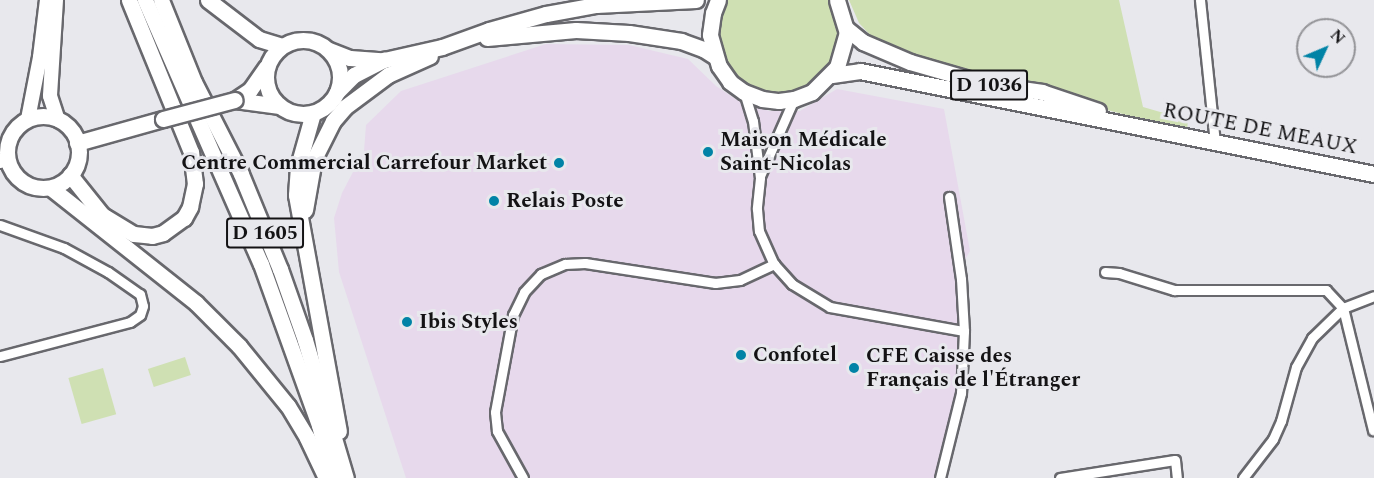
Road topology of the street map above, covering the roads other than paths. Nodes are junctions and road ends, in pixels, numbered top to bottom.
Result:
1 (47, 0) edge
2 (57, 0) edge
3 (129, 0) edge
4 (145, 0) edge
5 (161, 0) edge
6 (208, 0) edge
7 (696, 0) edge
8 (718, 0) edge
9 (837, 0) edge
10 (1200, 0) edge
11 (847, 29) junction
12 (463, 40) junction
13 (282, 46) junction
14 (442, 47) junction
15 (327, 49) junction
16 (714, 56) junction
17 (384, 60) junction
18 (268, 64) junction
19 (832, 75) junction
20 (337, 92) junction
21 (744, 92) junction
22 (794, 99) junction
23 (235, 100) junction
24 (280, 106) junction
25 (313, 113) junction
26 (28, 119) junction
27 (58, 120) junction
28 (1137, 126) junction
29 (1215, 142) junction
30 (77, 143) junction
31 (4, 160) edge
32 (1374, 174) edge
33 (70, 176) junction
34 (760, 178) junction
35 (51, 188) junction
36 (949, 197) dead end
37 (0, 225) edge
38 (303, 231) junction
39 (774, 264) junction
40 (1105, 273) dead end
41 (1374, 296) edge
42 (1343, 308) junction
43 (964, 331) junction
44 (0, 356) edge
45 (1373, 430) edge
46 (1113, 474) edge
47 (342, 477) edge
48 (326, 478) edge
49 (523, 478) edge
50 (939, 478) edge
51 (1060, 478) edge
52 (1177, 478) edge
53 (1243, 478) edge

1 - 26 main road
2 - 27 main road
3 - 33 main road
4 - 47 main road, D 1605
5 - 47 main road, D 1605
6 - 13 main road
7 - 12 main road
8 - 16 main road
9 - 11 main road
10 - 29 street
11 - 19 main road
11 - 28 main road, ROUTE DE MEAUX / D 1036
12 - 14 main road
12 - 16 main road
13 - 15 main road
13 - 18 main road
14 - 17 main road
14 - 38 main road
15 - 17 main road
15 - 20 main road
16 - 21 main road
17 - 20 main road
18 - 23 main road
18 - 24 main road
19 - 22 main road
19 - 28 main road, ROUTE DE MEAUX / D 1036
20 - 25 main road
21 - 22 main road
21 - 34 street
22 - 34 street
23 - 24 main road
23 - 30 main road, bridge
24 - 25 main road
25 - 38 main road
26 - 27 main road
26 - 31 main road
27 - 30 main road
28 - 29 main road, ROUTE DE MEAUX / D 1036
29 - 32 main road, ROUTE DE MEAUX / D 1036
30 - 33 main road
31 - 35 main road
33 - 35 main road
34 - 39 street
35 - 48 main road
36 - 43 street
37 - 44 street
38 - 47 main road
39 - 43 street
39 - 49 street
40 - 42 street
41 - 42 street
42 - 45 street
42 - 53 street
43 - 50 street
46 - 51 street
46 - 52 street

